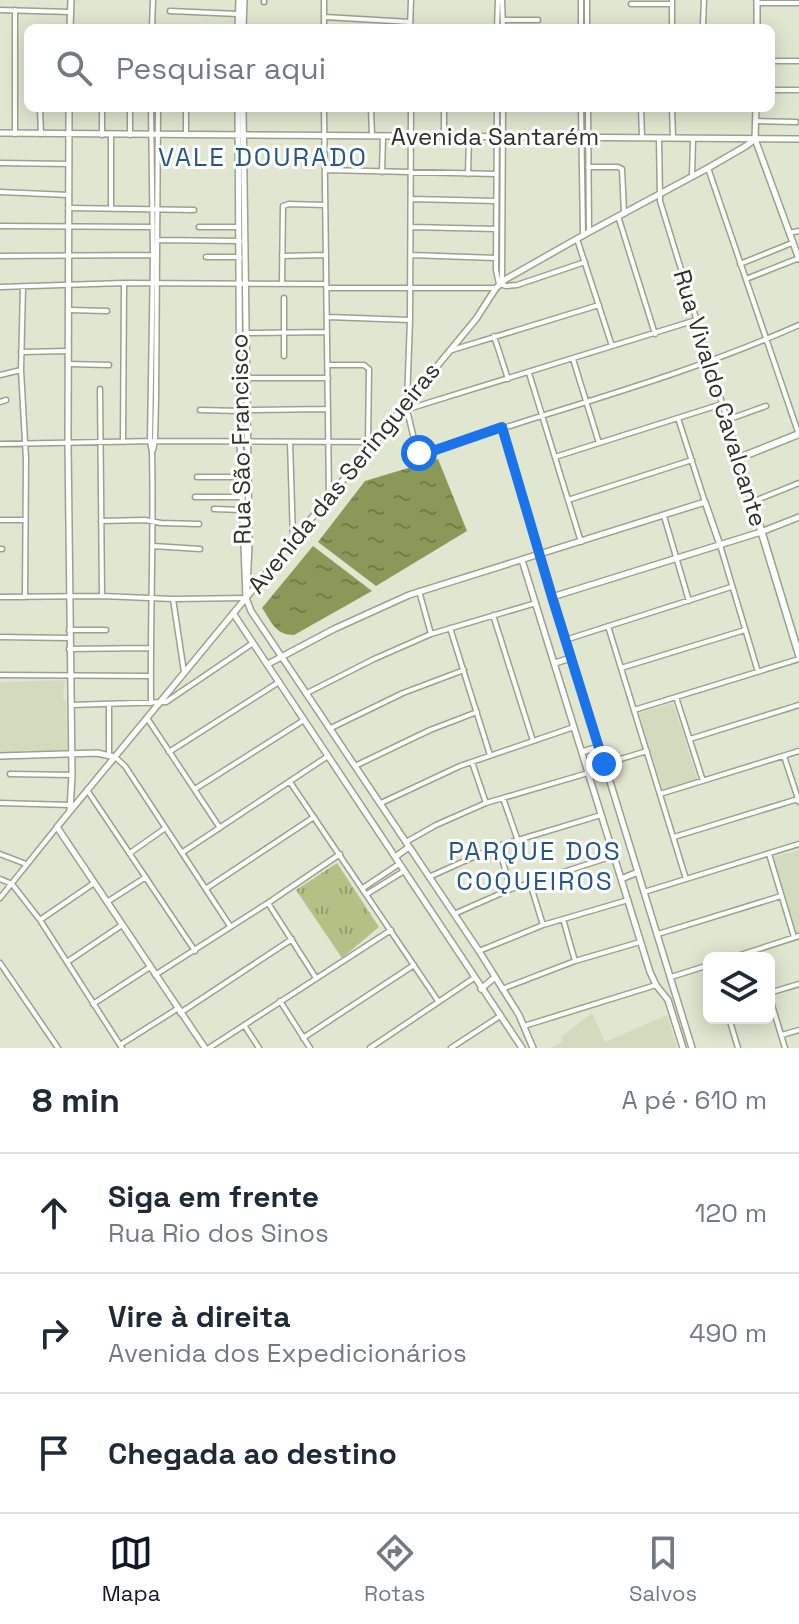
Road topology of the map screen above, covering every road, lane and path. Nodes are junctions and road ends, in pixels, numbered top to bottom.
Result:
1 (71, 0) edge
2 (153, 0) edge
3 (241, 0) edge
4 (324, 0) edge
5 (411, 0) edge
6 (500, 0) edge
7 (584, 0) edge
8 (704, 0) edge
9 (672, 2) edge
10 (757, 2) edge
11 (799, 3) edge
12 (631, 4) dead end
13 (0, 10) edge
14 (15, 10) junction
15 (170, 11) dead end
16 (70, 12) junction
17 (238, 14) junction
18 (325, 17) junction
19 (503, 20) junction
20 (538, 20) dead end
21 (371, 21) joint
22 (70, 24) edge
23 (154, 24) edge
24 (240, 24) edge
25 (241, 24) edge
26 (324, 24) edge
27 (400, 24) edge
28 (410, 24) edge
29 (500, 24) edge
30 (502, 24) edge
31 (581, 24) edge
32 (587, 24) edge
33 (672, 24) edge
34 (703, 24) dead end
35 (757, 24) edge
36 (775, 61) edge
37 (799, 61) edge
38 (775, 90) edge
39 (799, 90) edge
40 (40, 112) edge
41 (69, 112) edge
42 (102, 112) edge
43 (130, 112) edge
44 (151, 112) edge
45 (157, 112) edge
46 (186, 112) edge
47 (241, 112) edge
48 (324, 112) edge
49 (371, 112) edge
50 (411, 112) edge
51 (444, 112) edge
52 (500, 112) edge
53 (581, 112) edge
54 (587, 112) edge
55 (641, 112) edge
56 (672, 112) edge
57 (756, 112) edge
58 (756, 121) junction
59 (796, 122) dead end
60 (0, 133) edge
61 (15, 134) junction
62 (41, 134) junction
63 (69, 134) junction
64 (241, 134) junction
65 (102, 135) junction
66 (111, 135) junction
67 (130, 135) junction
68 (154, 135) junction
69 (186, 135) junction
70 (324, 135) junction
71 (372, 136) junction
72 (383, 136) junction
73 (411, 137) junction
74 (444, 137) junction
75 (469, 137) junction
76 (642, 137) junction
77 (500, 138) junction
78 (584, 138) junction
79 (659, 138) junction
80 (673, 138) junction
81 (693, 138) junction
82 (755, 139) junction
83 (799, 139) edge
84 (0, 163) edge
85 (69, 164) junction
86 (588, 167) junction
87 (708, 168) junction
88 (326, 170) junction
89 (382, 172) junction
90 (411, 172) junction
91 (468, 174) junction
92 (496, 174) junction
93 (692, 176) junction
94 (585, 180) junction
95 (0, 192) edge
96 (659, 194) junction
97 (70, 195) junction
98 (411, 199) junction
99 (496, 201) junction
100 (325, 205) junction
101 (70, 208) junction
102 (111, 208) junction
103 (155, 209) junction
104 (194, 210) dead end
105 (621, 215) junction
106 (0, 226) edge
107 (70, 226) junction
108 (153, 227) junction
109 (199, 227) dead end
110 (239, 227) junction
111 (411, 227) junction
112 (496, 229) junction
113 (799, 231) edge
114 (789, 233) junction
115 (583, 235) junction
116 (158, 240) junction
117 (240, 241) junction
118 (792, 243) junction
119 (69, 255) junction
120 (153, 255) junction
121 (326, 255) junction
122 (411, 255) junction
123 (0, 256) edge
124 (282, 256) junction
125 (206, 257) dead end
126 (240, 257) junction
127 (496, 258) junction
128 (799, 258) edge
129 (585, 262) junction
130 (740, 264) junction
131 (746, 279) junction
132 (124, 283) junction
133 (155, 284) junction
134 (242, 284) junction
135 (282, 284) junction
136 (69, 285) junction
137 (500, 285) junction
138 (23, 286) junction
139 (327, 286) junction
140 (0, 287) edge
141 (410, 287) junction
142 (284, 298) dead end
143 (599, 305) junction
144 (69, 310) junction
145 (107, 311) dead end
146 (328, 317) junction
147 (410, 320) junction
148 (696, 320) junction
149 (799, 325) edge
150 (466, 331) junction
151 (284, 332) junction
152 (328, 332) junction
153 (246, 333) junction
154 (655, 334) junction
155 (494, 336) junction
156 (766, 340) junction
157 (471, 344) junction
158 (613, 347) junction
159 (68, 351) junction
160 (449, 351) junction
161 (21, 352) junction
162 (284, 356) dead end
163 (573, 359) junction
164 (709, 362) junction
165 (68, 364) junction
166 (109, 365) dead end
167 (328, 365) junction
168 (21, 370) junction
169 (529, 373) junction
170 (0, 375) edge
171 (246, 378) junction
172 (328, 378) junction
173 (508, 379) junction
174 (100, 389) dead end
175 (407, 402) junction
176 (586, 402) junction
177 (722, 404) junction
178 (766, 406) dead end
179 (329, 409) junction
180 (200, 410) dead end
181 (243, 410) junction
182 (404, 410) junction
183 (541, 415) junction
184 (678, 418) junction
185 (727, 420) junction
186 (502, 427) junction
187 (799, 434) edge
188 (152, 441) junction
189 (244, 441) junction
190 (328, 441) junction
191 (368, 441) junction
192 (101, 442) junction
193 (123, 442) junction
194 (290, 442) junction
195 (376, 442) junction
196 (68, 443) junction
197 (599, 443) junction
198 (0, 444) edge
199 (26, 444) junction
200 (555, 457) junction
201 (739, 458) junction
202 (692, 460) junction
203 (197, 477) dead end
204 (241, 477) junction
205 (799, 483) edge
206 (195, 497) dead end
207 (242, 497) junction
208 (329, 497) junction
209 (568, 500) junction
210 (705, 502) junction
211 (752, 502) junction
212 (214, 509) dead end
213 (242, 510) junction
214 (664, 516) junction
215 (799, 517) edge
216 (0, 520) edge
217 (25, 520) junction
218 (101, 521) junction
219 (153, 521) junction
220 (199, 524) dead end
221 (761, 532) junction
222 (293, 541) junction
223 (581, 542) junction
224 (720, 545) junction
225 (153, 546) junction
226 (200, 549) dead end
227 (540, 554) junction
228 (676, 558) junction
229 (522, 560) junction
230 (731, 587) junction
231 (419, 591) junction
232 (102, 596) junction
233 (0, 597) edge
234 (25, 597) junction
235 (69, 597) junction
236 (552, 597) junction
237 (152, 598) junction
238 (246, 598) junction
239 (173, 599) junction
240 (689, 601) junction
241 (536, 603) junction
242 (233, 613) junction
243 (493, 615) junction
244 (608, 626) junction
245 (450, 628) junction
246 (69, 630) junction
247 (106, 630) dead end
248 (745, 630) junction
249 (431, 634) junction
250 (0, 637) edge
251 (69, 638) junction
252 (565, 640) junction
253 (253, 643) junction
254 (150, 648) junction
255 (69, 649) junction
256 (282, 656) junction
257 (799, 657) edge
258 (571, 658) junction
259 (555, 663) junction
260 (268, 664) junction
261 (621, 668) junction
262 (464, 670) junction
263 (758, 672) junction
264 (184, 674) junction
265 (0, 675) edge
266 (70, 676) junction
267 (151, 676) junction
268 (279, 682) junction
269 (307, 693) junction
270 (676, 697) junction
271 (151, 703) junction
272 (160, 703) junction
273 (109, 704) junction
274 (71, 705) junction
275 (799, 705) edge
276 (634, 710) junction
277 (477, 712) junction
278 (147, 718) junction
279 (304, 720) junction
280 (574, 727) junction
281 (330, 729) junction
282 (690, 739) junction
283 (533, 741) junction
284 (598, 747) junction
285 (647, 751) junction
286 (799, 751) edge
287 (169, 752) junction
288 (582, 752) junction
289 (71, 755) junction
290 (0, 756) edge
291 (112, 756) junction
292 (328, 756) junction
293 (490, 756) junction
294 (784, 756) junction
295 (472, 762) junction
296 (604, 764) junction
297 (355, 766) junction
298 (588, 773) junction
299 (10, 774) dead end
300 (72, 775) junction
301 (703, 781) junction
302 (290, 782) junction
303 (194, 789) junction
304 (87, 790) junction
305 (660, 794) junction
306 (503, 798) junction
307 (798, 800) edge
308 (0, 803) edge
309 (381, 803) junction
310 (486, 803) junction
311 (70, 807) junction
312 (601, 815) junction
313 (314, 817) junction
314 (57, 827) junction
315 (165, 828) junction
316 (220, 828) junction
317 (673, 838) junction
318 (518, 841) junction
319 (408, 844) junction
320 (799, 844) edge
321 (498, 846) junction
322 (182, 852) junction
323 (130, 853) junction
324 (0, 854) edge
325 (340, 854) junction
326 (769, 854) junction
327 (614, 856) junction
328 (395, 857) junction
329 (26, 864) junction
330 (399, 864) junction
331 (404, 871) junction
332 (638, 872) junction
333 (147, 877) junction
334 (429, 877) junction
335 (0, 879) edge
336 (621, 879) junction
337 (686, 879) junction
338 (95, 883) junction
339 (530, 883) junction
340 (12, 884) junction
341 (207, 888) junction
342 (363, 888) junction
343 (511, 889) junction
344 (644, 892) junction
345 (367, 894) junction
346 (781, 896) junction
347 (0, 898) edge
348 (628, 900) junction
349 (107, 902) junction
350 (268, 903) junction
351 (454, 914) junction
352 (563, 919) junction
353 (40, 920) junction
354 (122, 924) junction
355 (543, 925) junction
356 (230, 927) junction
357 (391, 930) junction
358 (658, 934) junction
359 (797, 937) edge
360 (292, 939) junction
361 (640, 942) junction
362 (755, 950) joint
363 (195, 951) junction
364 (479, 951) junction
365 (749, 952) edge
366 (575, 961) junction
367 (67, 962) junction
368 (0, 963) edge
369 (414, 965) junction
370 (150, 967) junction
371 (703, 967) edge
372 (155, 975) junction
373 (495, 977) junction
374 (671, 977) junction
375 (316, 978) junction
376 (474, 978) junction
377 (799, 984) edge
378 (656, 985) junction
379 (481, 989) junction
380 (502, 989) junction
381 (775, 992) edge
382 (280, 1001) junction
383 (438, 1001) junction
384 (93, 1004) junction
385 (179, 1011) junction
386 (775, 1013) edge
387 (500, 1016) junction
388 (731, 1024) edge
389 (244, 1025) junction
390 (524, 1026) junction
391 (799, 1030) edge
392 (782, 1035) junction
393 (303, 1038) junction
394 (121, 1046) edge
395 (58, 1048) edge
396 (207, 1048) edge
397 (259, 1048) edge
398 (310, 1048) edge
399 (370, 1048) edge
400 (451, 1048) edge
401 (522, 1048) edge
402 (533, 1048) edge
403 (683, 1048) edge
404 (692, 1048) edge
405 (738, 1048) edge
406 (785, 1048) edge

1 - 16 street
2 - 23 street
3 - 17 street
3 - 25 street
4 - 18 street
5 - 28 street
6 - 19 street
6 - 29 street
7 - 31 street
7 - 32 street
8 - 34 street
9 - 12 street
9 - 33 street
10 - 11 street
10 - 35 street
13 - 14 street
14 - 16 street
14 - 61 street
15 - 17 street
16 - 22 street
17 - 24 street
18 - 21 street
18 - 26 street
19 - 20 street
19 - 30 street
21 - 27 street
36 - 37 street
38 - 39 street
40 - 62 street
41 - 63 street
42 - 65 street
43 - 67 street
44 - 68 street
45 - 68 street
46 - 69 street
47 - 64 street, Rua São Francisco
48 - 70 street
49 - 71 street
50 - 73 street
51 - 74 street
52 - 77 street
53 - 78 street
54 - 78 street
55 - 76 street
56 - 80 street
57 - 58 street
58 - 59 street
58 - 82 street
60 - 61 street, Avenida Santarém
61 - 62 street, Avenida Santarém
62 - 63 street, Avenida Santarém
63 - 65 street, Avenida Santarém
63 - 85 street
64 - 69 street, Avenida Santarém
64 - 70 street, Avenida Santarém
64 - 110 street, Rua São Francisco
64 - 134 street, Rua São Francisco
65 - 66 street, Avenida Santarém
66 - 67 street, Avenida Santarém
66 - 102 street
67 - 68 street, Avenida Santarém
68 - 69 street, Avenida Santarém
68 - 103 street
70 - 71 street, Avenida Santarém
70 - 88 street
71 - 72 street, Avenida Santarém
72 - 73 street, Avenida Santarém
72 - 89 street
73 - 74 street, Avenida Santarém
73 - 90 street
74 - 75 street, Avenida Santarém
75 - 77 street, Avenida Santarém
75 - 91 street
76 - 78 street, Avenida Santarém
76 - 79 street, Avenida Santarém
77 - 78 street, Avenida Santarém
77 - 92 street
77 - 137 street
78 - 86 street
78 - 94 street
79 - 80 street, Avenida Santarém
79 - 96 street, Rua Vivaldo Cavalcante
80 - 81 street, Avenida Santarém
81 - 82 street, Avenida Santarém
81 - 93 street
82 - 83 street, Avenida Santarém
82 - 87 street, Avenida das Seringueiras
82 - 114 street
84 - 85 street
85 - 97 street
86 - 94 street
86 - 105 street
87 - 93 street, Avenida das Seringueiras
87 - 130 street
88 - 89 street
88 - 100 street
89 - 90 street
90 - 91 street
90 - 98 street
91 - 92 street
92 - 99 street
93 - 96 street, Avenida das Seringueiras
94 - 115 street
95 - 97 street
96 - 105 street, Avenida das Seringueiras
96 - 148 street, Rua Vivaldo Cavalcante
97 - 101 street
98 - 99 street
98 - 111 street
99 - 112 street
100 - 121 street
100 - 124 street
101 - 102 street
101 - 107 street
102 - 103 street
103 - 104 street
103 - 108 street
103 - 116 street
105 - 115 street, Avenida das Seringueiras
105 - 154 street
106 - 107 street
107 - 108 street
107 - 119 street
108 - 120 street
109 - 110 street
110 - 117 street, Rua São Francisco
111 - 112 street
111 - 122 street
112 - 127 street
113 - 114 street
114 - 118 street
115 - 129 street
115 - 137 street, Avenida das Seringueiras
116 - 117 street
116 - 133 street
117 - 126 street, Rua São Francisco
118 - 128 street
118 - 130 street
119 - 120 street
119 - 123 street
119 - 136 street
120 - 133 street
121 - 124 street
121 - 139 street
122 - 127 street
122 - 141 street
124 - 135 street
125 - 126 street
126 - 134 street, Rua São Francisco
127 - 137 street
128 - 131 street
129 - 137 street
129 - 143 street
130 - 131 street
131 - 156 street
132 - 133 street
132 - 136 street
132 - 193 street
133 - 134 street
133 - 188 street
134 - 135 street
134 - 153 street, Rua São Francisco
134 - 181 street, Rua São Francisco
135 - 139 street
136 - 138 street
136 - 144 street
137 - 141 street
137 - 150 street, Avenida das Seringueiras
138 - 140 street
138 - 161 street
139 - 141 street
139 - 146 street
141 - 147 street
142 - 151 street
143 - 155 street
143 - 158 street
144 - 145 street
144 - 159 street
146 - 147 street
146 - 152 street
147 - 175 street
148 - 154 street
148 - 164 street, Rua Vivaldo Cavalcante
149 - 156 street
150 - 157 street
150 - 160 street, Avenida das Seringueiras
151 - 152 street
151 - 153 street
151 - 162 street
152 - 167 street
153 - 171 street, Rua São Francisco
154 - 158 street
155 - 157 street
155 - 173 street
156 - 164 street
156 - 187 street
157 - 160 street
158 - 163 street
159 - 161 street
159 - 165 street
160 - 175 street, Avenida das Seringueiras
161 - 168 street
163 - 169 street
163 - 176 street
164 - 176 street
164 - 177 street, Rua Vivaldo Cavalcante
165 - 166 street
165 - 196 street
167 - 172 street
167 - 191 street
168 - 170 street
168 - 199 street
169 - 173 street
169 - 183 street
171 - 172 street, Rua São Francisco
171 - 181 street, Rua São Francisco
172 - 179 street
173 - 182 street
174 - 192 street
175 - 182 street, Avenida das Seringueiras
176 - 183 street
176 - 197 street
177 - 184 street
177 - 185 street, Rua Vivaldo Cavalcante
178 - 185 street
179 - 181 street
179 - 190 street
180 - 181 street
181 - 189 street, Rua São Francisco
182 - 186 street
182 - 195 street, Avenida das Seringueiras
183 - 186 street
183 - 200 street
184 - 197 street
184 - 202 street
185 - 201 street, Rua Vivaldo Cavalcante
186 - 227 street
187 - 201 main road
188 - 189 street
188 - 193 street
188 - 219 street
189 - 194 street
189 - 204 street, Rua São Francisco
189 - 238 street, Rua São Francisco
190 - 191 street
190 - 194 street
190 - 208 street
191 - 195 street
192 - 193 street
192 - 196 street
192 - 218 street
194 - 222 street
195 - 208 street, Avenida das Seringueiras
196 - 199 street
196 - 235 street
197 - 200 street
198 - 199 street
199 - 217 street
200 - 209 street
201 - 211 main road, Rua Vivaldo Cavalcante
202 - 209 street
202 - 210 street
203 - 204 street
204 - 207 street, Rua São Francisco
205 - 211 street
206 - 207 street
207 - 213 street, Rua São Francisco
208 - 222 street, Avenida das Seringueiras
209 - 223 street
210 - 214 street
210 - 224 street
211 - 221 main road, Rua Vivaldo Cavalcante
212 - 213 street
213 - 238 street, Rua São Francisco
214 - 223 street
214 - 228 street
215 - 221 street
216 - 217 street
217 - 234 street
218 - 219 street
218 - 232 street
219 - 220 street
219 - 225 street
221 - 224 street
221 - 257 main road, Rua Vivaldo Cavalcante
222 - 238 street, Avenida das Seringueiras
223 - 227 street
224 - 228 street
224 - 230 street
225 - 226 street
225 - 237 street
227 - 229 street
227 - 236 street
228 - 236 street
228 - 240 street
229 - 231 street
229 - 241 street
230 - 240 street
230 - 248 street
231 - 249 street
231 - 256 street
232 - 235 street
232 - 237 street
233 - 234 street
234 - 235 street
235 - 246 street
236 - 252 street
237 - 239 street
237 - 254 street
238 - 239 street
238 - 242 street, Avenida das Seringueiras
238 - 256 street
239 - 264 street
240 - 244 street
241 - 243 street
241 - 259 street
242 - 253 street
242 - 264 street, Avenida das Seringueiras
243 - 245 street
243 - 283 street
244 - 252 street
244 - 261 street
245 - 249 street
245 - 262 street
246 - 247 street
246 - 251 street
248 - 261 street
248 - 263 street
249 - 269 street
250 - 251 street
251 - 255 street
252 - 258 street
253 - 260 street
253 - 272 street
254 - 255 street
254 - 267 street
255 - 266 street
256 - 260 street
256 - 269 street
257 - 263 street
258 - 259 street
258 - 284 street
259 - 280 street
260 - 268 street
261 - 276 street
262 - 277 street
262 - 281 street
263 - 270 street
264 - 272 street, Avenida das Seringueiras
265 - 266 street
266 - 267 street
266 - 274 street
267 - 271 street
268 - 279 street
268 - 287 street
269 - 281 street
270 - 276 street
270 - 282 street
271 - 272 street
271 - 273 street
272 - 278 street, Avenida das Seringueiras
273 - 274 street
273 - 291 street
274 - 289 street
275 - 282 street
276 - 285 street
277 - 293 street
277 - 297 street
278 - 287 street
278 - 291 street, Avenida das Seringueiras
279 - 292 street
279 - 303 street
280 - 283 street
280 - 288 street
281 - 297 street
282 - 301 street
283 - 293 street
284 - 288 street
284 - 296 street
285 - 296 street
285 - 305 street
286 - 294 street
287 - 303 street
288 - 298 street
289 - 290 street
289 - 291 street
289 - 300 street
291 - 304 street, Avenida das Seringueiras
291 - 315 street
292 - 302 street
292 - 328 street
293 - 295 street
294 - 301 street
294 - 307 street
295 - 309 street
295 - 310 street
296 - 332 street
297 - 309 street
298 - 306 street
298 - 312 street
299 - 300 street
300 - 311 street
301 - 305 street
302 - 313 street
302 - 316 street
303 - 316 street
304 - 311 street, Avenida das Seringueiras
304 - 323 street
305 - 317 street
306 - 310 street
306 - 318 street
307 - 317 street
308 - 311 street
309 - 319 street
310 - 319 street
311 - 314 street, Avenida das Seringueiras
312 - 318 street
312 - 327 street
313 - 325 street
313 - 341 street
314 - 329 street, Avenida das Seringueiras
314 - 338 street
315 - 322 street
315 - 323 street
316 - 322 street
317 - 337 street
318 - 321 street
319 - 328 street
319 - 334 street
320 - 326 street
321 - 334 street
321 - 343 street
322 - 341 street
323 - 333 street
324 - 329 street
325 - 342 street
325 - 350 street
326 - 337 street
326 - 346 street
327 - 336 street
327 - 339 street
328 - 330 street
329 - 340 street, Avenida das Seringueiras
330 - 331 street
330 - 342 street
331 - 345 street
331 - 376 street
332 - 336 street
332 - 344 street
333 - 349 street
333 - 363 street
334 - 351 street
335 - 340 street
336 - 348 street
337 - 344 street
338 - 349 street
338 - 353 street
339 - 343 street
339 - 355 street
340 - 347 street, Avenida das Seringueiras
340 - 353 street
341 - 356 street
342 - 345 street
343 - 351 street
344 - 358 street
345 - 357 street
346 - 358 street
346 - 359 street
348 - 352 street
348 - 361 street
349 - 354 street
350 - 356 street
350 - 360 street
351 - 364 street
352 - 355 street
352 - 366 street
353 - 367 street
354 - 367 street
354 - 370 street
355 - 364 street
356 - 363 street
357 - 369 street
357 - 375 street
358 - 374 street
359 - 362 street
360 - 375 street
360 - 385 street
361 - 366 street
361 - 378 street
362 - 365 street
363 - 372 street
364 - 373 street
366 - 380 street
367 - 384 street
368 - 395 street
369 - 383 street
369 - 393 street
370 - 372 street
370 - 384 street
371 - 374 street
372 - 385 street
373 - 379 street
373 - 380 street
374 - 404 street
375 - 382 street
376 - 379 street
376 - 383 street
377 - 381 street
378 - 390 street
378 - 403 street
379 - 387 street
380 - 390 street
382 - 389 street
382 - 393 street
383 - 399 street
384 - 394 street
385 - 394 street
385 - 396 street
386 - 392 street
387 - 400 street
387 - 401 street
388 - 405 street
389 - 396 street
389 - 397 street
390 - 402 street
391 - 392 street
392 - 406 street
393 - 398 street

